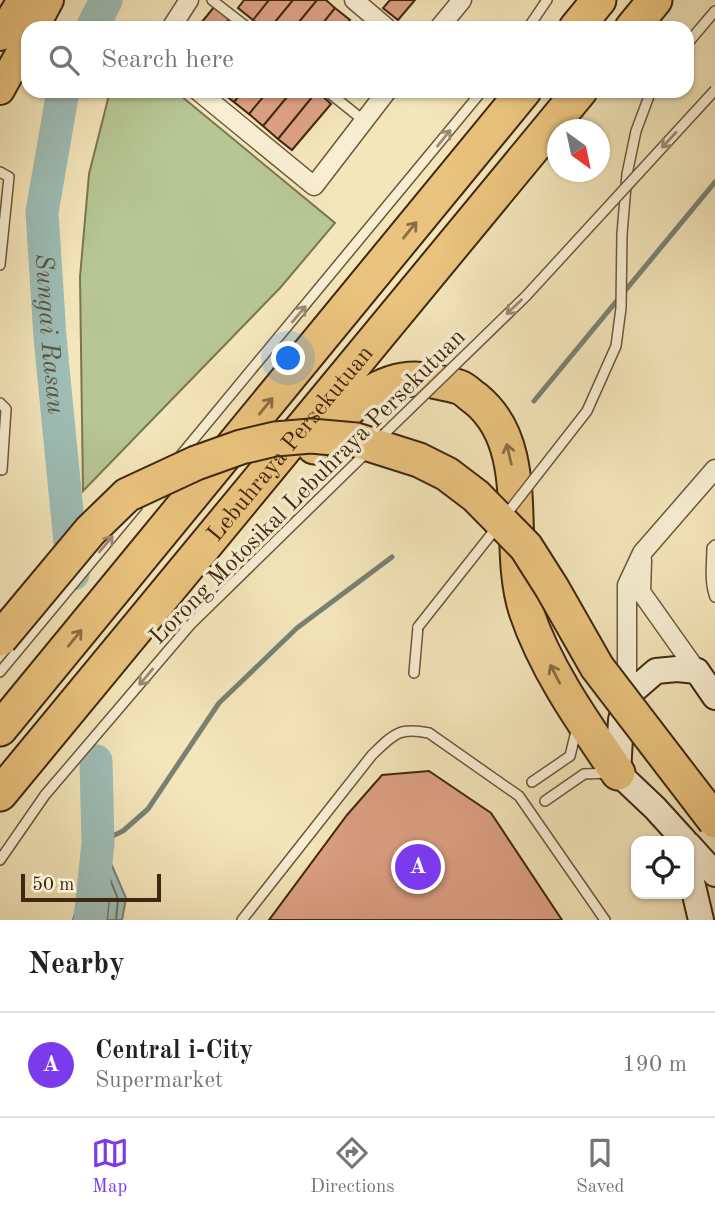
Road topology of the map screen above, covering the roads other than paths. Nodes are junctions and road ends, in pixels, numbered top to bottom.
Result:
1 (22, 0) edge
2 (49, 0) edge
3 (189, 0) edge
4 (212, 0) edge
5 (354, 0) edge
6 (462, 0) edge
7 (547, 0) edge
8 (599, 0) edge
9 (655, 0) edge
10 (715, 11) edge
11 (38, 21) edge
12 (176, 21) edge
13 (238, 21) edge
14 (379, 21) edge
15 (445, 21) edge
16 (533, 21) edge
17 (582, 21) edge
18 (638, 21) edge
19 (694, 36) edge
20 (9, 55) edge
21 (715, 90) edge
22 (207, 98) edge
23 (336, 98) edge
24 (381, 98) edge
25 (476, 98) edge
26 (518, 98) edge
27 (574, 98) edge
28 (648, 98) edge
29 (363, 120) junction
30 (0, 172) edge
31 (1, 251) edge
32 (0, 265) edge
33 (0, 403) edge
34 (715, 469) edge
35 (2, 470) dead end
36 (715, 545) edge
37 (199, 552) junction
38 (642, 553) junction
39 (552, 588) junction
40 (715, 597) edge
41 (0, 639) edge
42 (697, 671) junction
43 (0, 673) edge
44 (414, 673) dead end
45 (31, 691) junction
46 (627, 696) junction
47 (715, 697) edge
48 (0, 716) edge
49 (579, 717) junction
50 (0, 729) edge
51 (618, 772) junction
52 (532, 782) dead end
53 (715, 792) edge
54 (0, 793) edge
55 (545, 801) dead end
56 (655, 808) junction
57 (715, 821) edge
58 (671, 836) edge
59 (681, 836) edge
60 (694, 851) edge
61 (0, 860) edge
62 (715, 874) edge
63 (694, 890) edge
64 (242, 920) edge
65 (604, 920) edge
66 (701, 920) edge

1 - 20 main road
2 - 11 main road
3 - 12 street
4 - 13 lane
5 - 14 street
6 - 15 street
7 - 16 lane
8 - 17 highway
9 - 18 highway
10 - 19 lane
21 -> 61 lane, Lorong Motosikal Lebuhraya Persekutuan, bridge
22 - 29 street
23 - 29 lane
24 - 29 street
43 -> 25 lane
45 -> 26 highway, Lebuhraya Persekutuan
27 - 37 highway, Lebuhraya Persekutuan
28 - 44 lane, bridge
30 - 31 lane
31 - 32 lane
33 - 35 lane
34 - 38 street
36 - 40 lane
49 -> 37 highway
37 - 54 highway, Lebuhraya Persekutuan
38 - 42 street
38 - 46 street
39 - 41 highway, bridge
39 - 53 highway, bridge
39 - 57 highway, bridge
42 - 46 street
42 - 47 street
45 - 48 highway
45 - 50 highway, Lebuhraya Persekutuan
46 - 51 street
49 - 51 highway
49 - 52 lane
51 - 55 lane
51 - 56 street
56 - 58 street
56 - 59 street
60 - 62 street
63 - 66 street
64 - 65 lane

